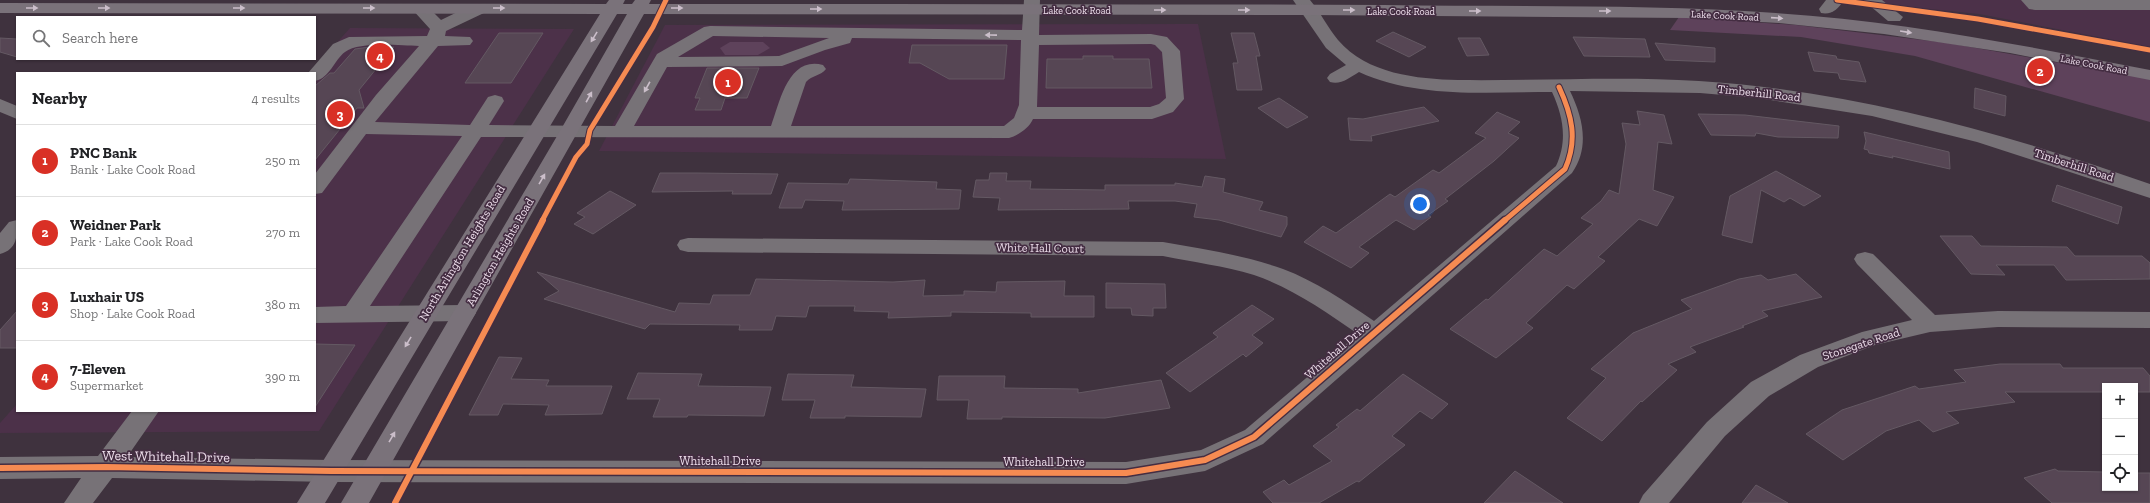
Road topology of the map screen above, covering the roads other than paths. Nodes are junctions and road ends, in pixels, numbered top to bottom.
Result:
1 (1715, 0) edge
2 (1871, 0) edge
3 (2029, 2) edge
4 (1310, 3) edge
5 (614, 4) edge
6 (640, 4) edge
7 (1032, 5) edge
8 (1831, 5) edge
9 (2150, 5) edge
10 (0, 8) edge
11 (419, 8) junction
12 (480, 8) junction
13 (1894, 16) junction
14 (866, 33) junction
15 (437, 34) junction
16 (1030, 38) junction
17 (464, 41) dead end
18 (662, 60) junction
19 (2150, 60) edge
20 (1358, 65) junction
21 (817, 70) dead end
22 (316, 75) edge
23 (2150, 75) edge
24 (1336, 78) dead end
25 (1558, 87) junction
26 (495, 101) dead end
27 (0, 105) edge
28 (16, 113) edge
29 (1026, 113) junction
30 (362, 128) junction
31 (477, 129) junction
32 (570, 131) junction
33 (622, 131) junction
34 (536, 132) junction
35 (779, 132) junction
36 (316, 187) edge
37 (2150, 191) edge
38 (688, 245) dead end
39 (1865, 258) dead end
40 (464, 312) junction
41 (426, 313) junction
42 (353, 314) junction
43 (316, 315) edge
44 (2150, 320) edge
45 (1930, 324) junction
46 (1373, 332) junction
47 (145, 412) edge
48 (106, 467) junction
49 (0, 468) edge
50 (331, 471) junction
51 (373, 471) junction
52 (78, 503) edge
53 (311, 503) edge
54 (355, 503) edge
55 (1653, 503) edge

1 - 8 main road, Lake Cook Road
2 - 13 street
3 - 9 street
7 -> 4 main road, Lake Cook Road
4 - 20 street, Timberhill Road
4 -> 23 main road, Lake Cook Road
5 - 6 main road, Lake Cook Road
12 -> 5 main road, Lake Cook Road
5 -> 34 main road, North Arlington Heights Road
6 -> 7 main road, Lake Cook Road
32 -> 6 main road, Arlington Heights Road
7 - 16 street
8 - 13 main road, Lake Cook Road
10 -> 11 main road, Lake Cook Road
11 - 12 main road, Lake Cook Road
11 - 15 street
12 - 15 street
13 - 19 main road, Lake Cook Road
16 -> 14 street
14 - 18 street
14 - 18 street
15 - 17 street
15 - 22 street
15 - 30 street
16 - 29 street
16 - 29 street
18 -> 33 street
20 - 24 street
20 - 25 street, Timberhill Road
21 - 35 street
25 - 37 street, Timberhill Road
25 - 46 street, Whitehall Drive
26 - 31 street
27 - 28 street
29 - 35 street
30 - 31 street
30 - 36 street
31 - 34 street
31 - 42 street
32 - 33 street
32 - 34 street
40 -> 32 main road, Arlington Heights Road
33 - 35 street
34 - 41 main road, North Arlington Heights Road
38 - 46 street, White Hall Court
39 - 45 street
40 - 41 street
51 -> 40 main road, Arlington Heights Road
41 - 42 street
41 -> 50 main road, North Arlington Heights Road
42 - 43 street
44 - 45 street, Stonegate Road
45 - 55 street, Stonegate Road
46 - 51 street, Whitehall Drive
47 - 48 street
48 - 49 street, West Whitehall Drive
48 - 50 street, West Whitehall Drive
48 - 52 street
50 - 51 street, Whitehall Drive
50 - 53 main road, North Arlington Heights Road
51 - 54 main road, Arlington Heights Road

